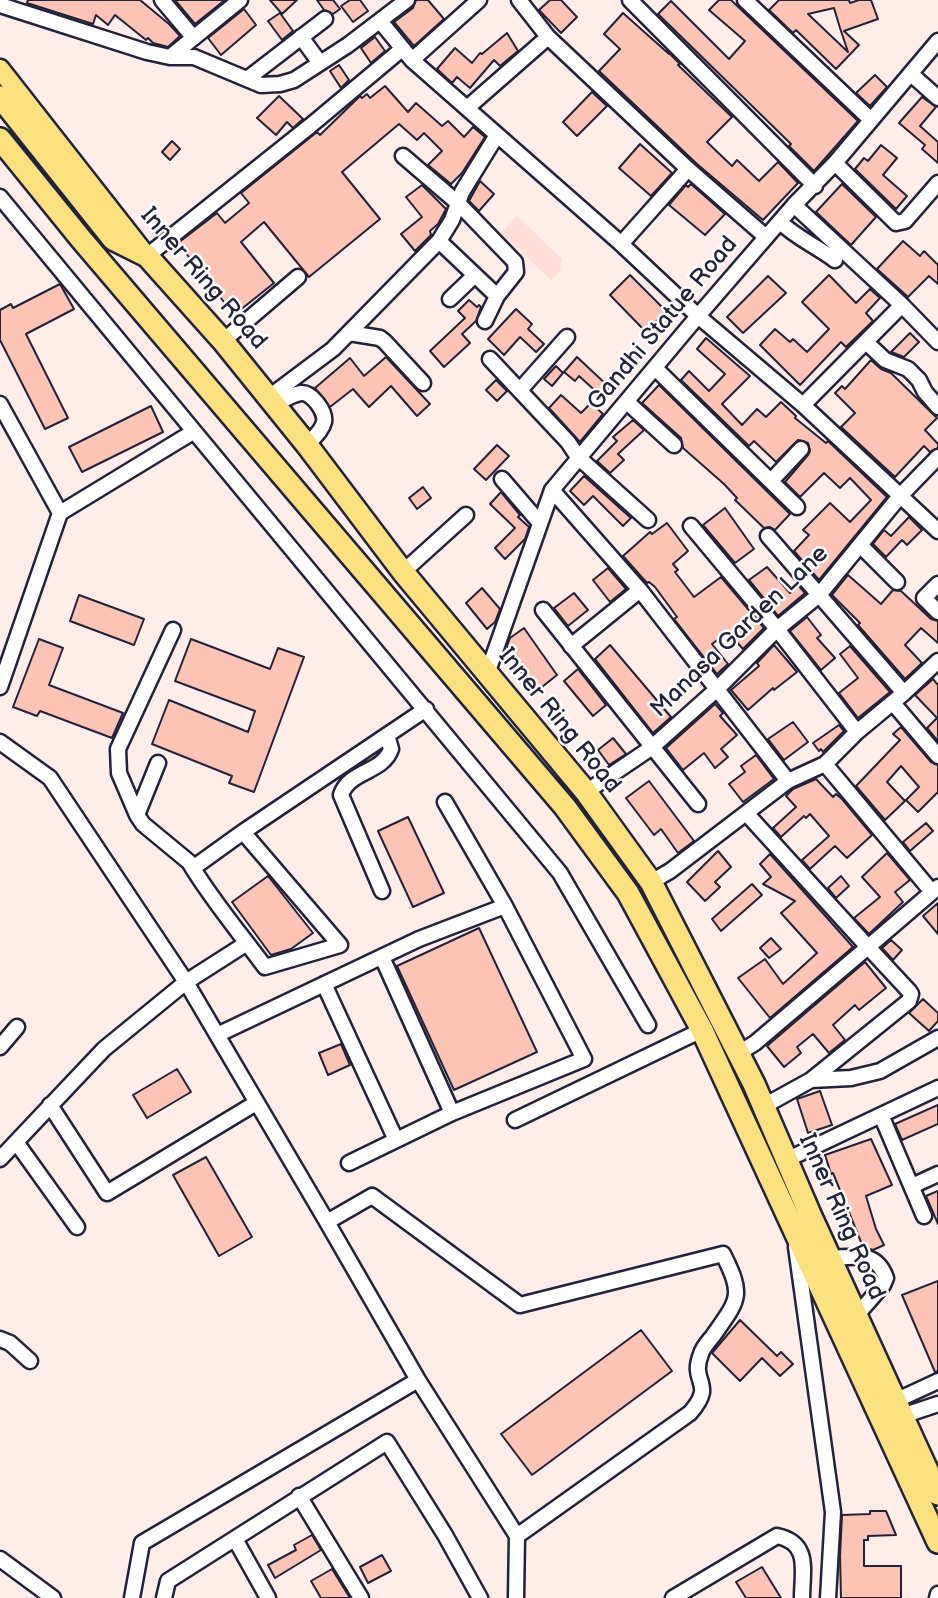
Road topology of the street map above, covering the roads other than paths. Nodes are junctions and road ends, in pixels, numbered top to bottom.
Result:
1 (162, 0) edge
2 (240, 0) edge
3 (407, 0) edge
4 (479, 0) edge
5 (519, 0) edge
6 (630, 0) edge
7 (745, 0) edge
8 (0, 5) edge
9 (325, 19) dead end
10 (380, 21) junction
11 (192, 37) junction
12 (301, 37) junction
13 (548, 37) junction
14 (938, 41) edge
15 (407, 54) junction
16 (170, 57) junction
17 (320, 63) junction
18 (0, 69) edge
19 (911, 74) junction
20 (247, 79) junction
21 (0, 97) edge
22 (938, 98) edge
23 (467, 108) junction
24 (871, 120) junction
25 (497, 135) junction
26 (0, 139) edge
27 (403, 156) dead end
28 (835, 163) junction
29 (688, 169) junction
30 (938, 183) edge
31 (815, 186) junction
32 (0, 197) edge
33 (459, 204) junction
34 (794, 205) junction
35 (780, 222) junction
36 (766, 237) junction
37 (439, 241) junction
38 (621, 244) junction
39 (146, 256) junction
40 (835, 260) dead end
41 (475, 275) junction
42 (298, 277) dead end
43 (497, 296) junction
44 (450, 299) dead end
45 (902, 305) junction
46 (698, 316) junction
47 (485, 321) dead end
48 (349, 333) junction
49 (568, 337) dead end
50 (223, 341) junction
51 (866, 342) junction
52 (938, 342) edge
53 (490, 359) dead end
54 (655, 368) junction
55 (423, 383) dead end
56 (520, 390) junction
57 (272, 401) junction
58 (626, 402) junction
59 (0, 404) edge
60 (803, 405) junction
61 (938, 407) edge
62 (192, 432) junction
63 (674, 444) dead end
64 (307, 445) junction
65 (801, 449) dead end
66 (578, 457) junction
67 (938, 457) edge
68 (502, 479) dead end
69 (771, 481) junction
70 (552, 490) junction
71 (900, 496) junction
72 (797, 507) dead end
73 (60, 513) junction
74 (466, 515) dead end
75 (648, 520) dead end
76 (539, 522) junction
77 (691, 526) dead end
78 (938, 531) edge
79 (768, 536) dead end
80 (860, 546) junction
81 (403, 572) junction
82 (897, 582) dead end
83 (938, 584) edge
84 (640, 590) junction
85 (819, 595) junction
86 (543, 610) dead end
87 (938, 612) edge
88 (777, 629) junction
89 (173, 630) dead end
90 (571, 646) junction
91 (935, 670) edge
92 (487, 674) junction
93 (0, 687) edge
94 (716, 690) junction
95 (899, 698) junction
96 (426, 709) junction
97 (857, 732) junction
98 (387, 736) junction
99 (0, 742) edge
100 (651, 748) junction
101 (938, 756) edge
102 (158, 763) dead end
103 (825, 764) junction
104 (788, 781) junction
105 (586, 792) junction
106 (445, 802) dead end
107 (698, 804) dead end
108 (746, 813) junction
109 (137, 815) junction
110 (243, 832) junction
111 (193, 868) junction
112 (651, 882) junction
113 (935, 890) edge
114 (382, 891) dead end
115 (505, 906) junction
116 (247, 943) junction
117 (868, 947) junction
118 (382, 957) junction
119 (186, 982) junction
120 (324, 984) junction
121 (648, 1025) dead end
122 (17, 1027) dead end
123 (702, 1030) junction
124 (217, 1035) junction
125 (938, 1038) edge
126 (0, 1047) edge
127 (738, 1053) junction
128 (811, 1080) junction
129 (938, 1088) edge
130 (256, 1103) junction
131 (50, 1105) junction
132 (764, 1106) junction
133 (452, 1113) junction
134 (881, 1115) junction
135 (515, 1120) dead end
136 (396, 1140) junction
137 (16, 1142) junction
138 (0, 1159) edge
139 (786, 1160) junction
140 (349, 1163) dead end
141 (938, 1174) edge
142 (912, 1186) junction
143 (924, 1216) dead end
144 (327, 1222) junction
145 (77, 1227) dead end
146 (794, 1232) junction
147 (830, 1258) junction
148 (856, 1316) junction
149 (0, 1339) edge
150 (30, 1361) dead end
151 (418, 1380) junction
152 (938, 1381) edge
153 (938, 1404) edge
154 (899, 1408) junction
155 (936, 1485) edge
156 (299, 1496) junction
157 (517, 1536) junction
158 (235, 1539) junction
159 (938, 1542) edge
160 (0, 1559) edge
161 (477, 1597) edge
162 (53, 1598) edge
163 (132, 1598) edge
164 (164, 1598) edge
165 (268, 1598) edge
166 (361, 1598) edge
167 (516, 1598) edge
168 (673, 1598) edge
169 (802, 1598) edge
170 (828, 1598) edge

1 - 11 street
2 - 11 street
3 - 10 street
4 - 15 street
5 - 13 street
6 - 31 street
7 - 24 street
8 - 16 street
9 - 12 street
10 - 15 street
10 - 17 street
11 - 16 street
12 - 17 street
12 - 20 street
13 - 23 street
13 - 29 street
14 - 19 street, Gandhi Statue Road
15 - 23 street
15 - 39 street
16 - 20 street
17 - 20 street
18 - 39 main road, Inner Ring Road
19 - 22 street
19 - 24 street, Gandhi Statue Road
21 - 39 highway
23 - 25 street
24 - 28 street, Gandhi Statue Road
25 - 33 street
25 - 38 street
26 - 123 highway, Inner Ring Road
27 - 33 street
28 - 30 street
28 - 31 street, Gandhi Statue Road
29 - 36 street
29 - 38 street
31 - 34 street, Gandhi Statue Road
32 - 62 street
33 - 37 street
33 - 43 street
34 - 35 street, Gandhi Statue Road
34 - 45 street
35 - 36 street, Gandhi Statue Road
35 - 40 street
36 - 46 street, Gandhi Statue Road
37 - 41 street
37 - 48 street
38 - 46 street
39 - 50 highway, Inner Ring Road
41 - 43 street
41 - 44 street
42 - 50 street
43 - 47 street
45 - 51 street
45 - 52 street
46 - 54 street, Gandhi Statue Road
46 - 60 street
48 - 55 street
48 - 57 street
49 - 56 street
50 - 57 highway, Inner Ring Road
51 - 60 street
51 - 61 street
53 - 56 street
54 - 58 street, Gandhi Statue Road
54 - 69 street
56 - 66 street
57 - 64 highway, Inner Ring Road
57 - 64 street
58 - 63 street
58 - 66 street, Gandhi Statue Road
59 - 73 street
60 - 71 street
62 - 73 street
62 - 96 street
64 - 81 highway, Inner Ring Road
65 - 69 street
66 - 70 street, Gandhi Statue Road
66 - 75 street
67 - 71 street, Manasa Garden Lane
68 - 76 street
69 - 72 street
70 - 76 street, Gandhi Statue Road
70 - 84 street
71 - 78 street
71 - 80 street, Manasa Garden Lane
73 - 93 street
74 - 81 street
76 - 92 street, Gandhi Statue Road
77 - 88 street
79 - 85 street
80 - 82 street
80 - 85 street, Manasa Garden Lane
81 - 92 highway, Inner Ring Road
83 - 87 street
84 - 90 street
84 - 94 street
85 - 88 street, Manasa Garden Lane
85 - 95 street
86 - 90 street
88 - 94 street, Manasa Garden Lane
88 - 97 street
89 - 109 street
90 - 100 street
91 - 95 street
92 - 105 highway, Inner Ring Road
94 - 100 street, Manasa Garden Lane
94 - 104 street
95 - 97 street
95 - 101 street
96 - 98 street
96 - 121 street
97 - 103 street
98 - 110 street
98 - 114 street
99 - 119 street
100 - 105 street, Manasa Garden Lane
100 - 107 street
102 - 109 street
103 - 104 street
103 - 113 street
104 - 108 street
105 - 112 highway, Inner Ring Road
106 - 115 street
108 - 112 street
108 - 117 street
109 - 111 street
110 - 111 street
110 - 116 street
111 - 116 street
112 - 127 highway, Inner Ring Road
113 - 117 street
115 - 118 street
115 - 133 street
116 - 119 street
117 - 127 street
117 - 128 street
118 - 120 street
118 - 133 street
119 - 124 street
119 - 131 street
120 - 124 street
120 - 136 street
122 - 126 street
123 - 135 street
123 - 146 highway, Inner Ring Road
124 - 130 street
125 - 128 street
127 - 132 highway, Inner Ring Road
128 - 132 street
129 - 134 street
130 - 131 street
130 - 144 street
131 - 137 street
132 - 139 highway, Inner Ring Road
133 - 136 street
134 - 139 street
134 - 142 street
136 - 140 street
137 - 138 street
137 - 145 street
139 - 147 highway, Inner Ring Road
141 - 142 street
142 - 143 street
144 - 151 street
144 - 157 street
146 - 159 highway, Inner Ring Road
146 - 170 street
147 - 148 highway, Inner Ring Road
147 - 148 street
148 - 154 highway, Inner Ring Road
149 - 150 street
151 - 157 street
151 - 163 street
152 - 154 street
153 - 154 street
154 - 155 highway, Inner Ring Road
156 - 158 street
156 - 161 street
156 - 166 street
157 - 167 street
158 - 164 street
158 - 165 street
160 - 162 street
168 - 169 street

